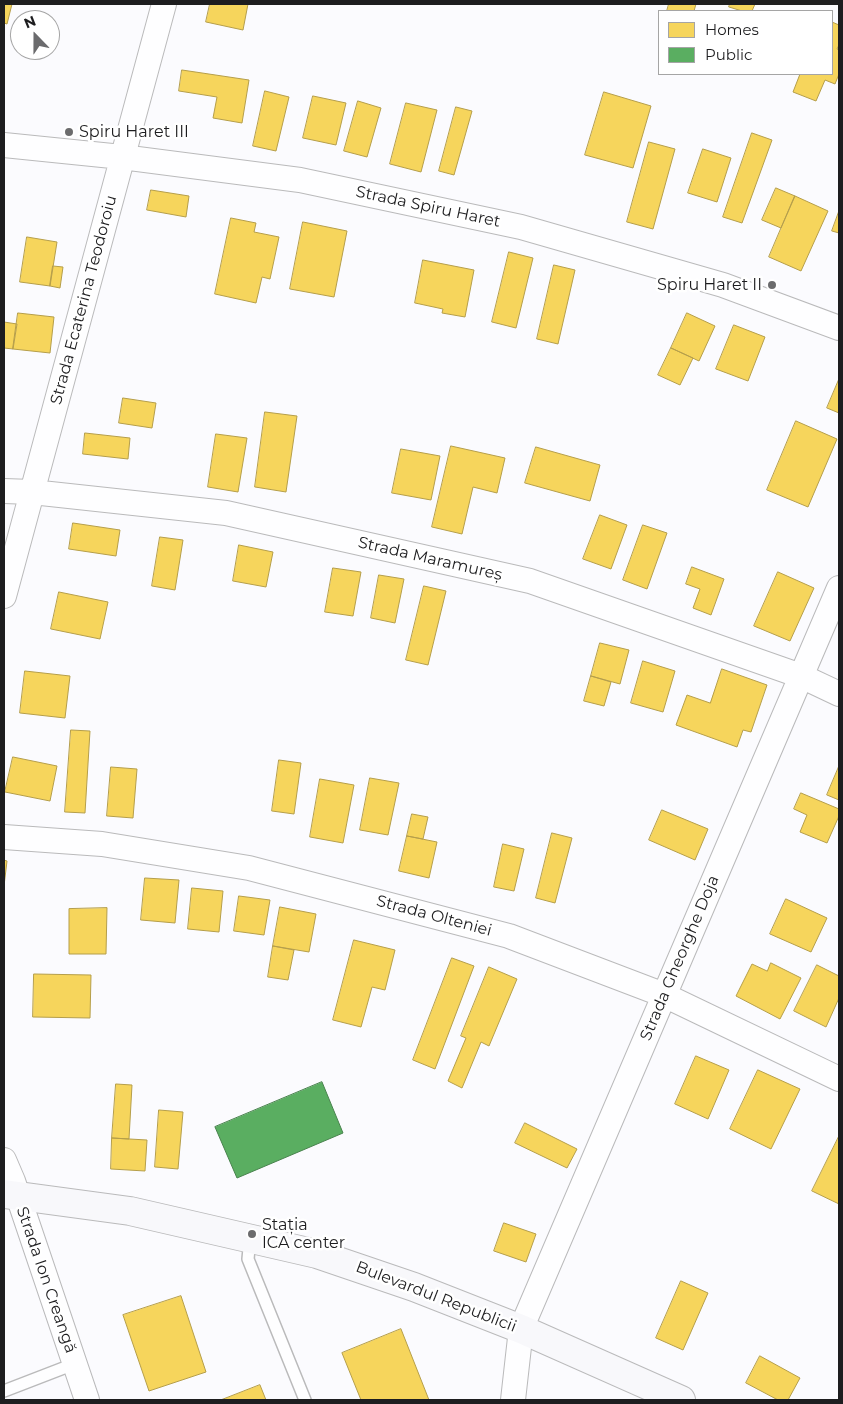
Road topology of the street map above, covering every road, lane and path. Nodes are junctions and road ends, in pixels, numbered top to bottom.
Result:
1 (164, 4) edge
2 (4, 145) edge
3 (122, 157) junction
4 (839, 328) edge
5 (4, 491) edge
6 (32, 492) junction
7 (839, 588) edge
8 (4, 596) edge
9 (801, 676) junction
10 (839, 694) edge
11 (4, 837) edge
12 (664, 994) junction
13 (839, 1079) edge
14 (4, 1160) edge
15 (11, 1194) edge
16 (250, 1238) junction
17 (521, 1329) junction
18 (74, 1364) junction
19 (4, 1391) edge
20 (87, 1400) edge
21 (305, 1400) edge
22 (513, 1400) edge
23 (681, 1400) edge

1 - 3 street, Strada Ecaterina Teodoroiu
2 - 3 street, Strada Spiru Haret
3 - 4 street, Strada Spiru Haret
3 - 6 street, Strada Ecaterina Teodoroiu
5 - 6 street, Strada Maramureș
6 - 8 street, Strada Ecaterina Teodoroiu
6 - 9 street, Strada Maramureș
7 - 9 street, Strada Gheorghe Doja
9 - 10 street, Strada Maramureș
9 - 12 street, Strada Gheorghe Doja
11 - 12 street, Strada Olteniei
12 - 13 street, Strada Olteniei
12 - 17 street, Strada Gheorghe Doja
14 - 15 street, Strada Ion Creangă
15 - 16 main road, Bulevardul Republicii
15 - 18 street, Strada Ion Creangă
16 - 17 main road, Bulevardul Republicii
16 - 21 lane
17 - 22 street, Strada Gheorghe Doja
17 - 23 main road, Bulevardul Republicii
18 - 19 lane
18 - 20 street, Strada Ion Creangă

